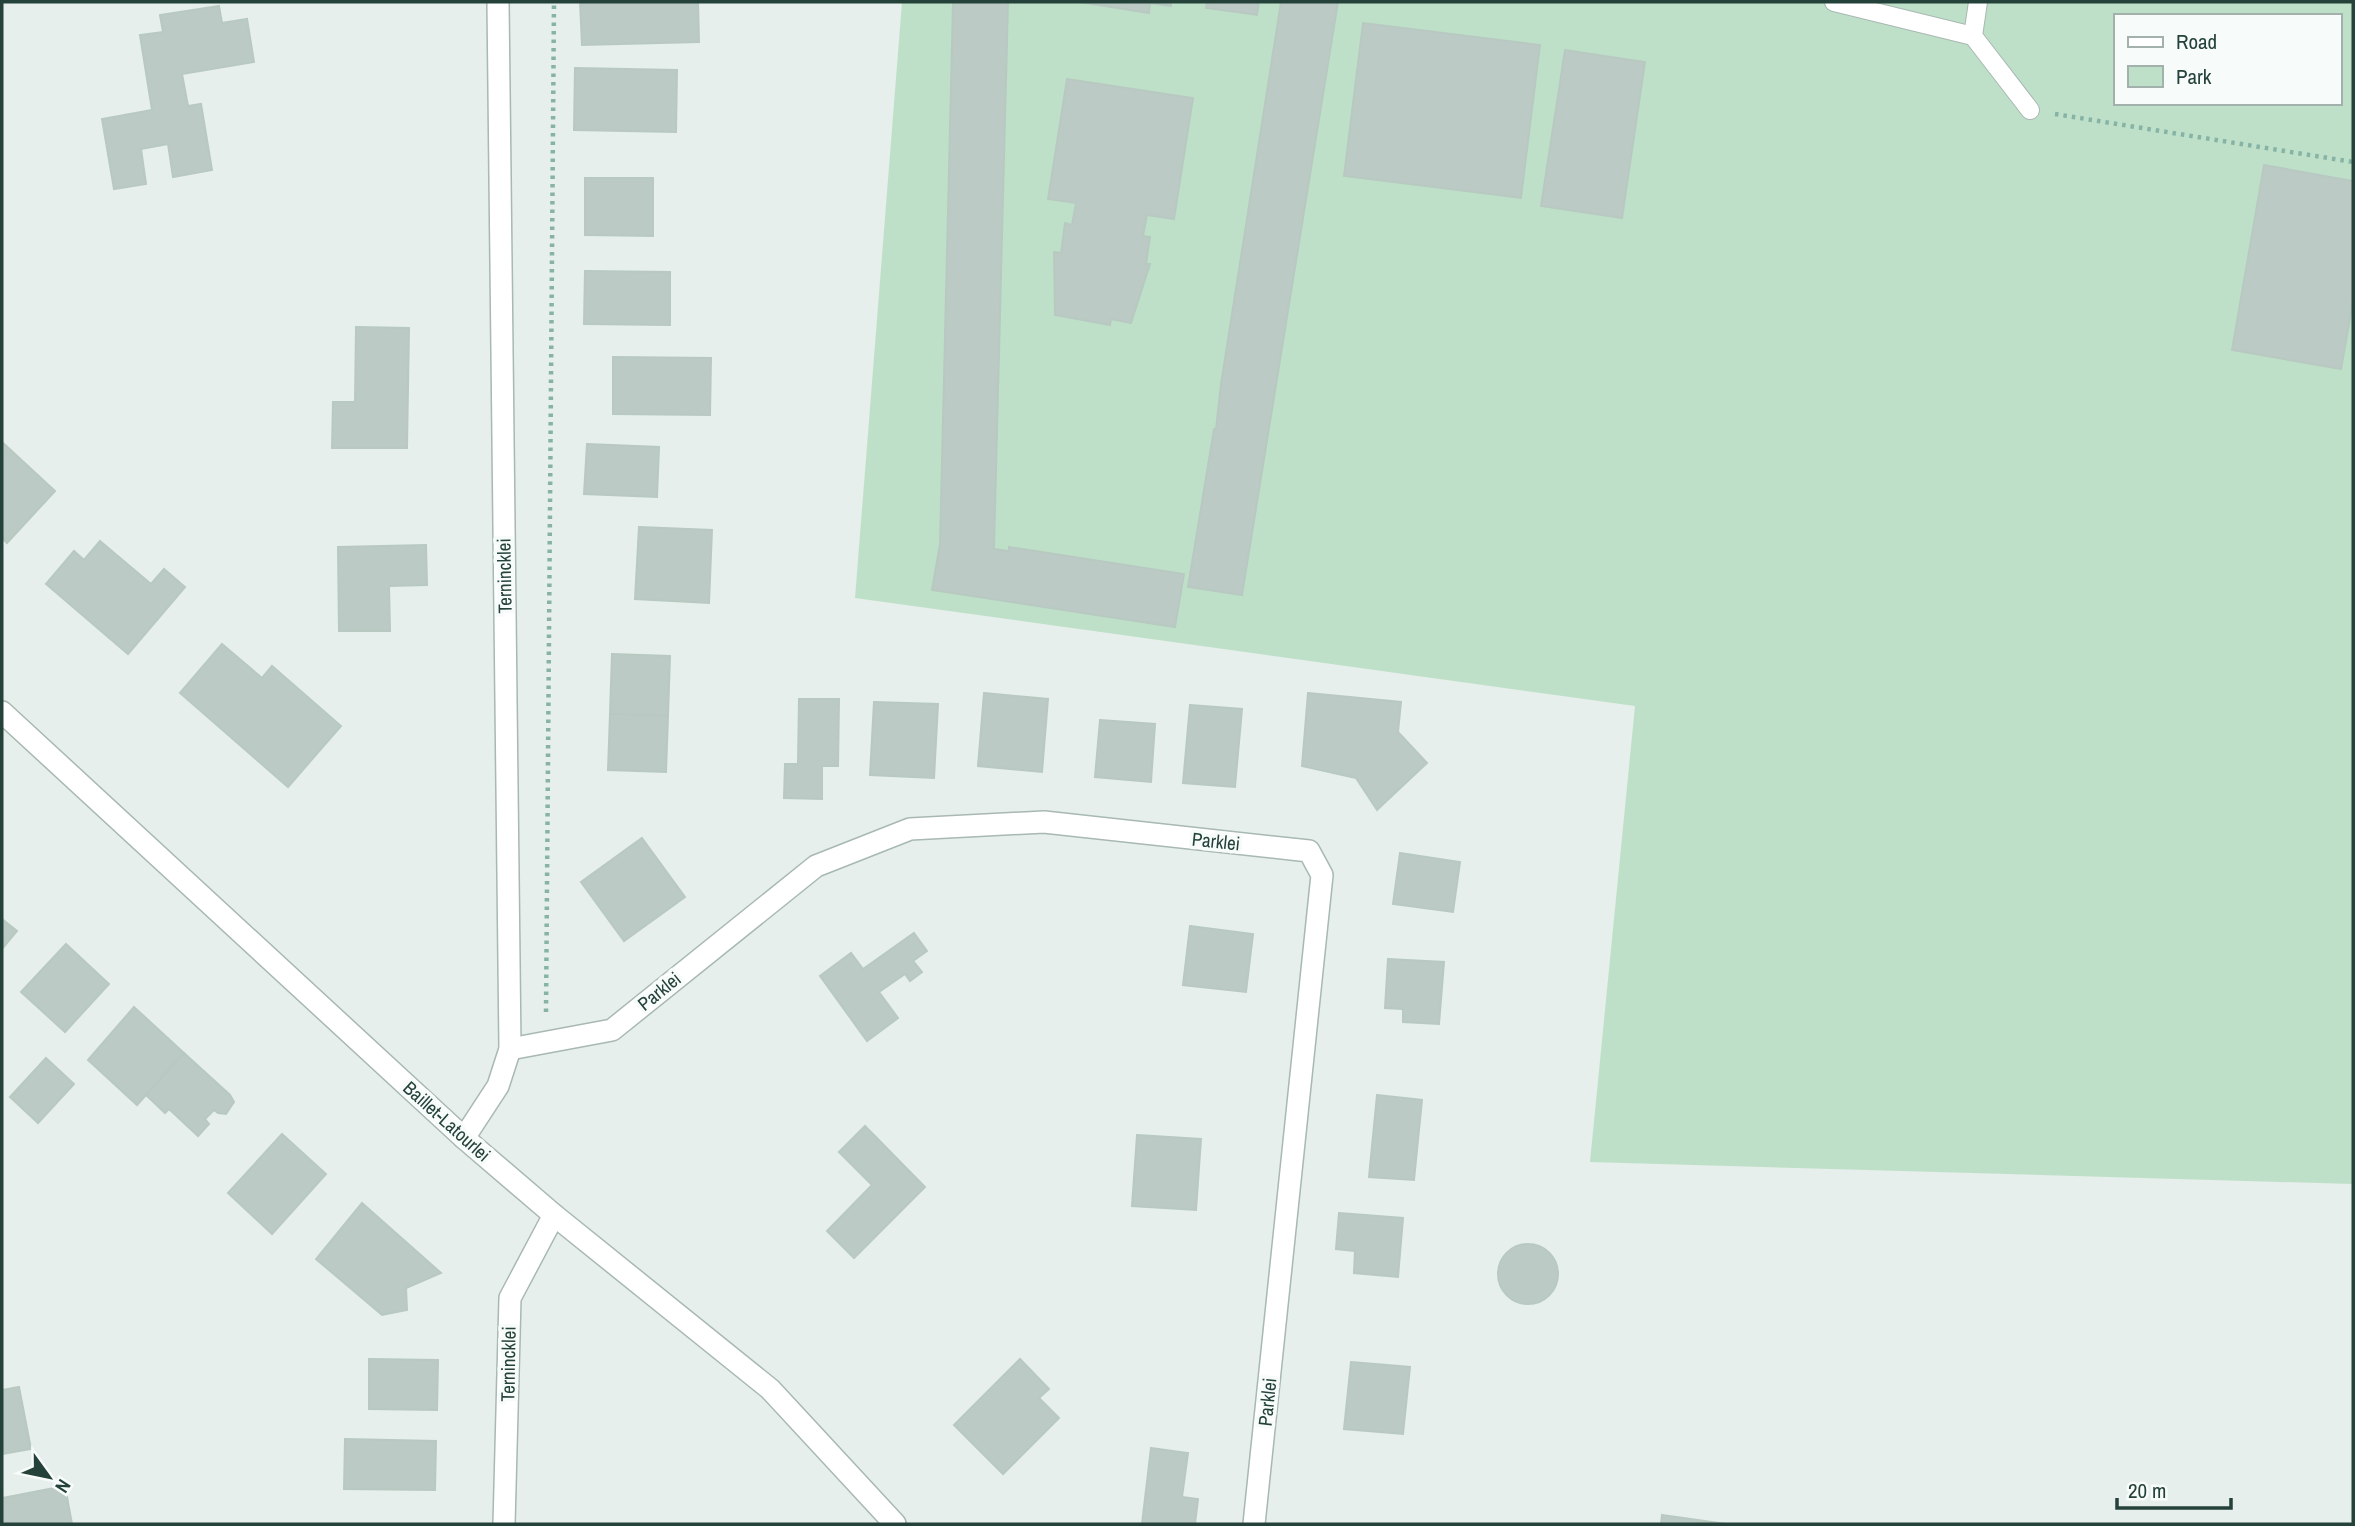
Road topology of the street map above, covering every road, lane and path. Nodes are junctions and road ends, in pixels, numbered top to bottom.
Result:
1 (498, 2) edge
2 (554, 2) edge
3 (1834, 2) edge
4 (1978, 2) edge
5 (1973, 36) junction
6 (2030, 110) joint
7 (2353, 162) edge
8 (2, 712) edge
9 (546, 1041) junction
10 (510, 1049) junction
11 (464, 1138) junction
12 (554, 1215) junction
13 (504, 1524) edge
14 (895, 1524) edge
15 (1254, 1524) edge

1 - 10 street, Ternincklei
2 - 9 path
3 - 5 lane
4 - 5 lane
5 - 6 lane
6 - 7 path
8 - 11 street, Baillet-Latourlei
9 - 10 street, Parklei
9 - 15 street, Parklei
10 - 11 street, Ternincklei
11 - 12 street, Baillet-Latourlei
12 - 13 street, Ternincklei
12 - 14 street, Baillet-Latourlei

